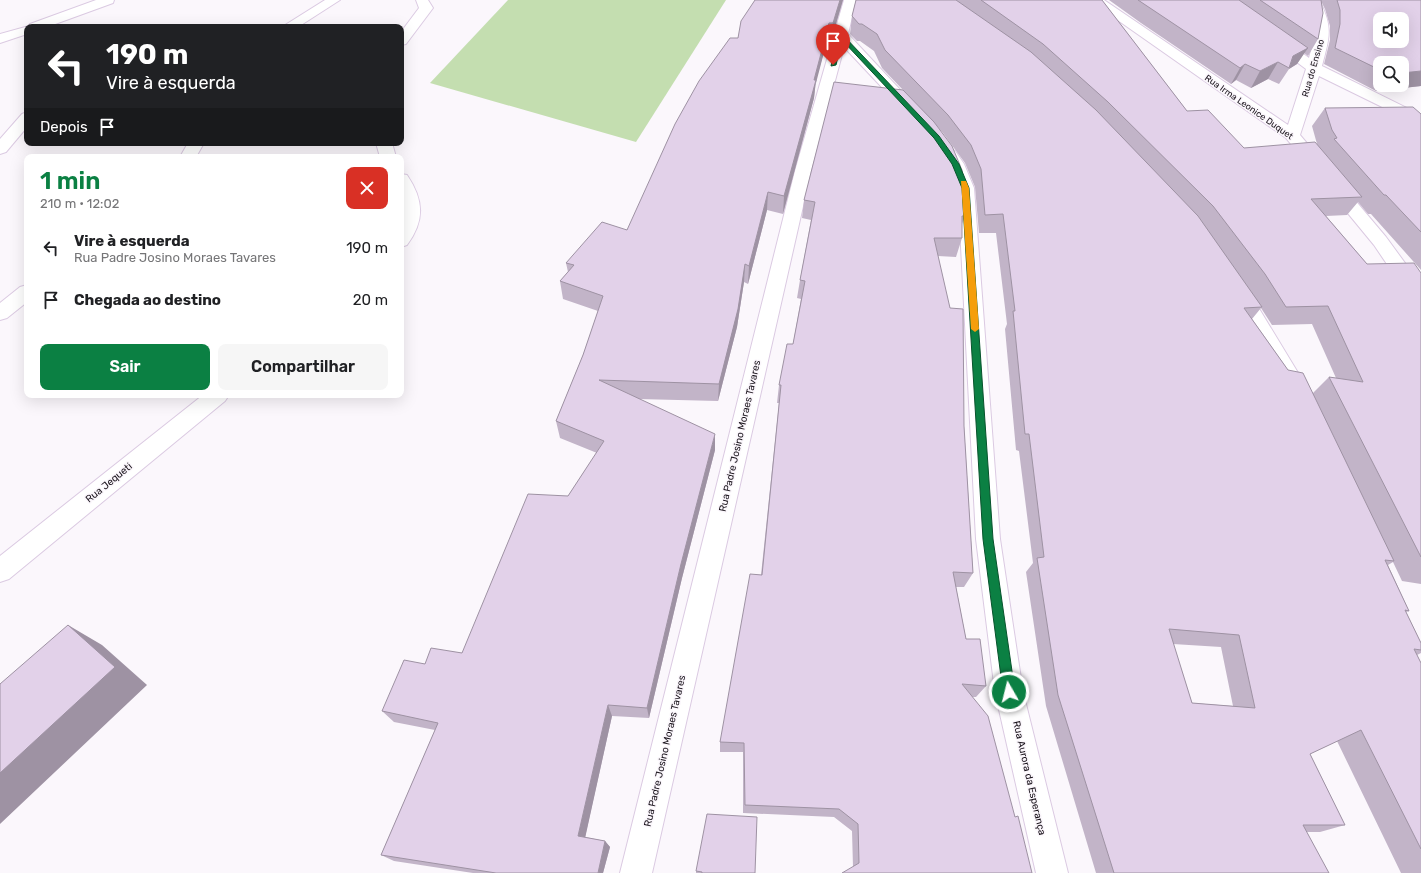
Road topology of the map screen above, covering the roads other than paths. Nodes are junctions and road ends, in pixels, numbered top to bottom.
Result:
1 (108, 0) edge
2 (334, 0) edge
3 (422, 0) edge
4 (850, 0) edge
5 (1095, 0) edge
6 (1313, 0) edge
7 (43, 24) edge
8 (294, 24) edge
9 (24, 31) edge
10 (841, 35) junction
11 (1269, 36) edge
12 (404, 37) edge
13 (0, 39) edge
14 (1314, 68) junction
15 (24, 120) edge
16 (1421, 121) edge
17 (7, 135) edge
18 (1292, 135) junction
19 (0, 149) edge
20 (404, 185) edge
21 (404, 237) edge
22 (1230, 279) edge
23 (24, 294) edge
24 (1421, 299) edge
25 (0, 313) edge
26 (214, 398) edge
27 (1303, 400) edge
28 (0, 571) edge
29 (636, 873) edge
30 (1052, 873) edge

1 - 7 street
2 - 8 street
3 - 12 street
4 - 10 street, Rua Padre Josino Moraes Tavares
5 - 18 street, Rua Irma Leonice Duquet
6 - 14 street, Rua do Ensino
9 - 13 street
10 - 29 street, Rua Padre Josino Moraes Tavares
10 - 30 street, Rua Aurora da Esperança
11 - 14 street
14 - 16 street
14 - 18 street, Rua do Ensino
15 - 17 street
17 - 19 street
18 - 24 street, Rua Irma Leonice Duquet
20 - 21 street
22 - 27 street
23 - 25 street
26 - 28 street, Rua Jequeti

